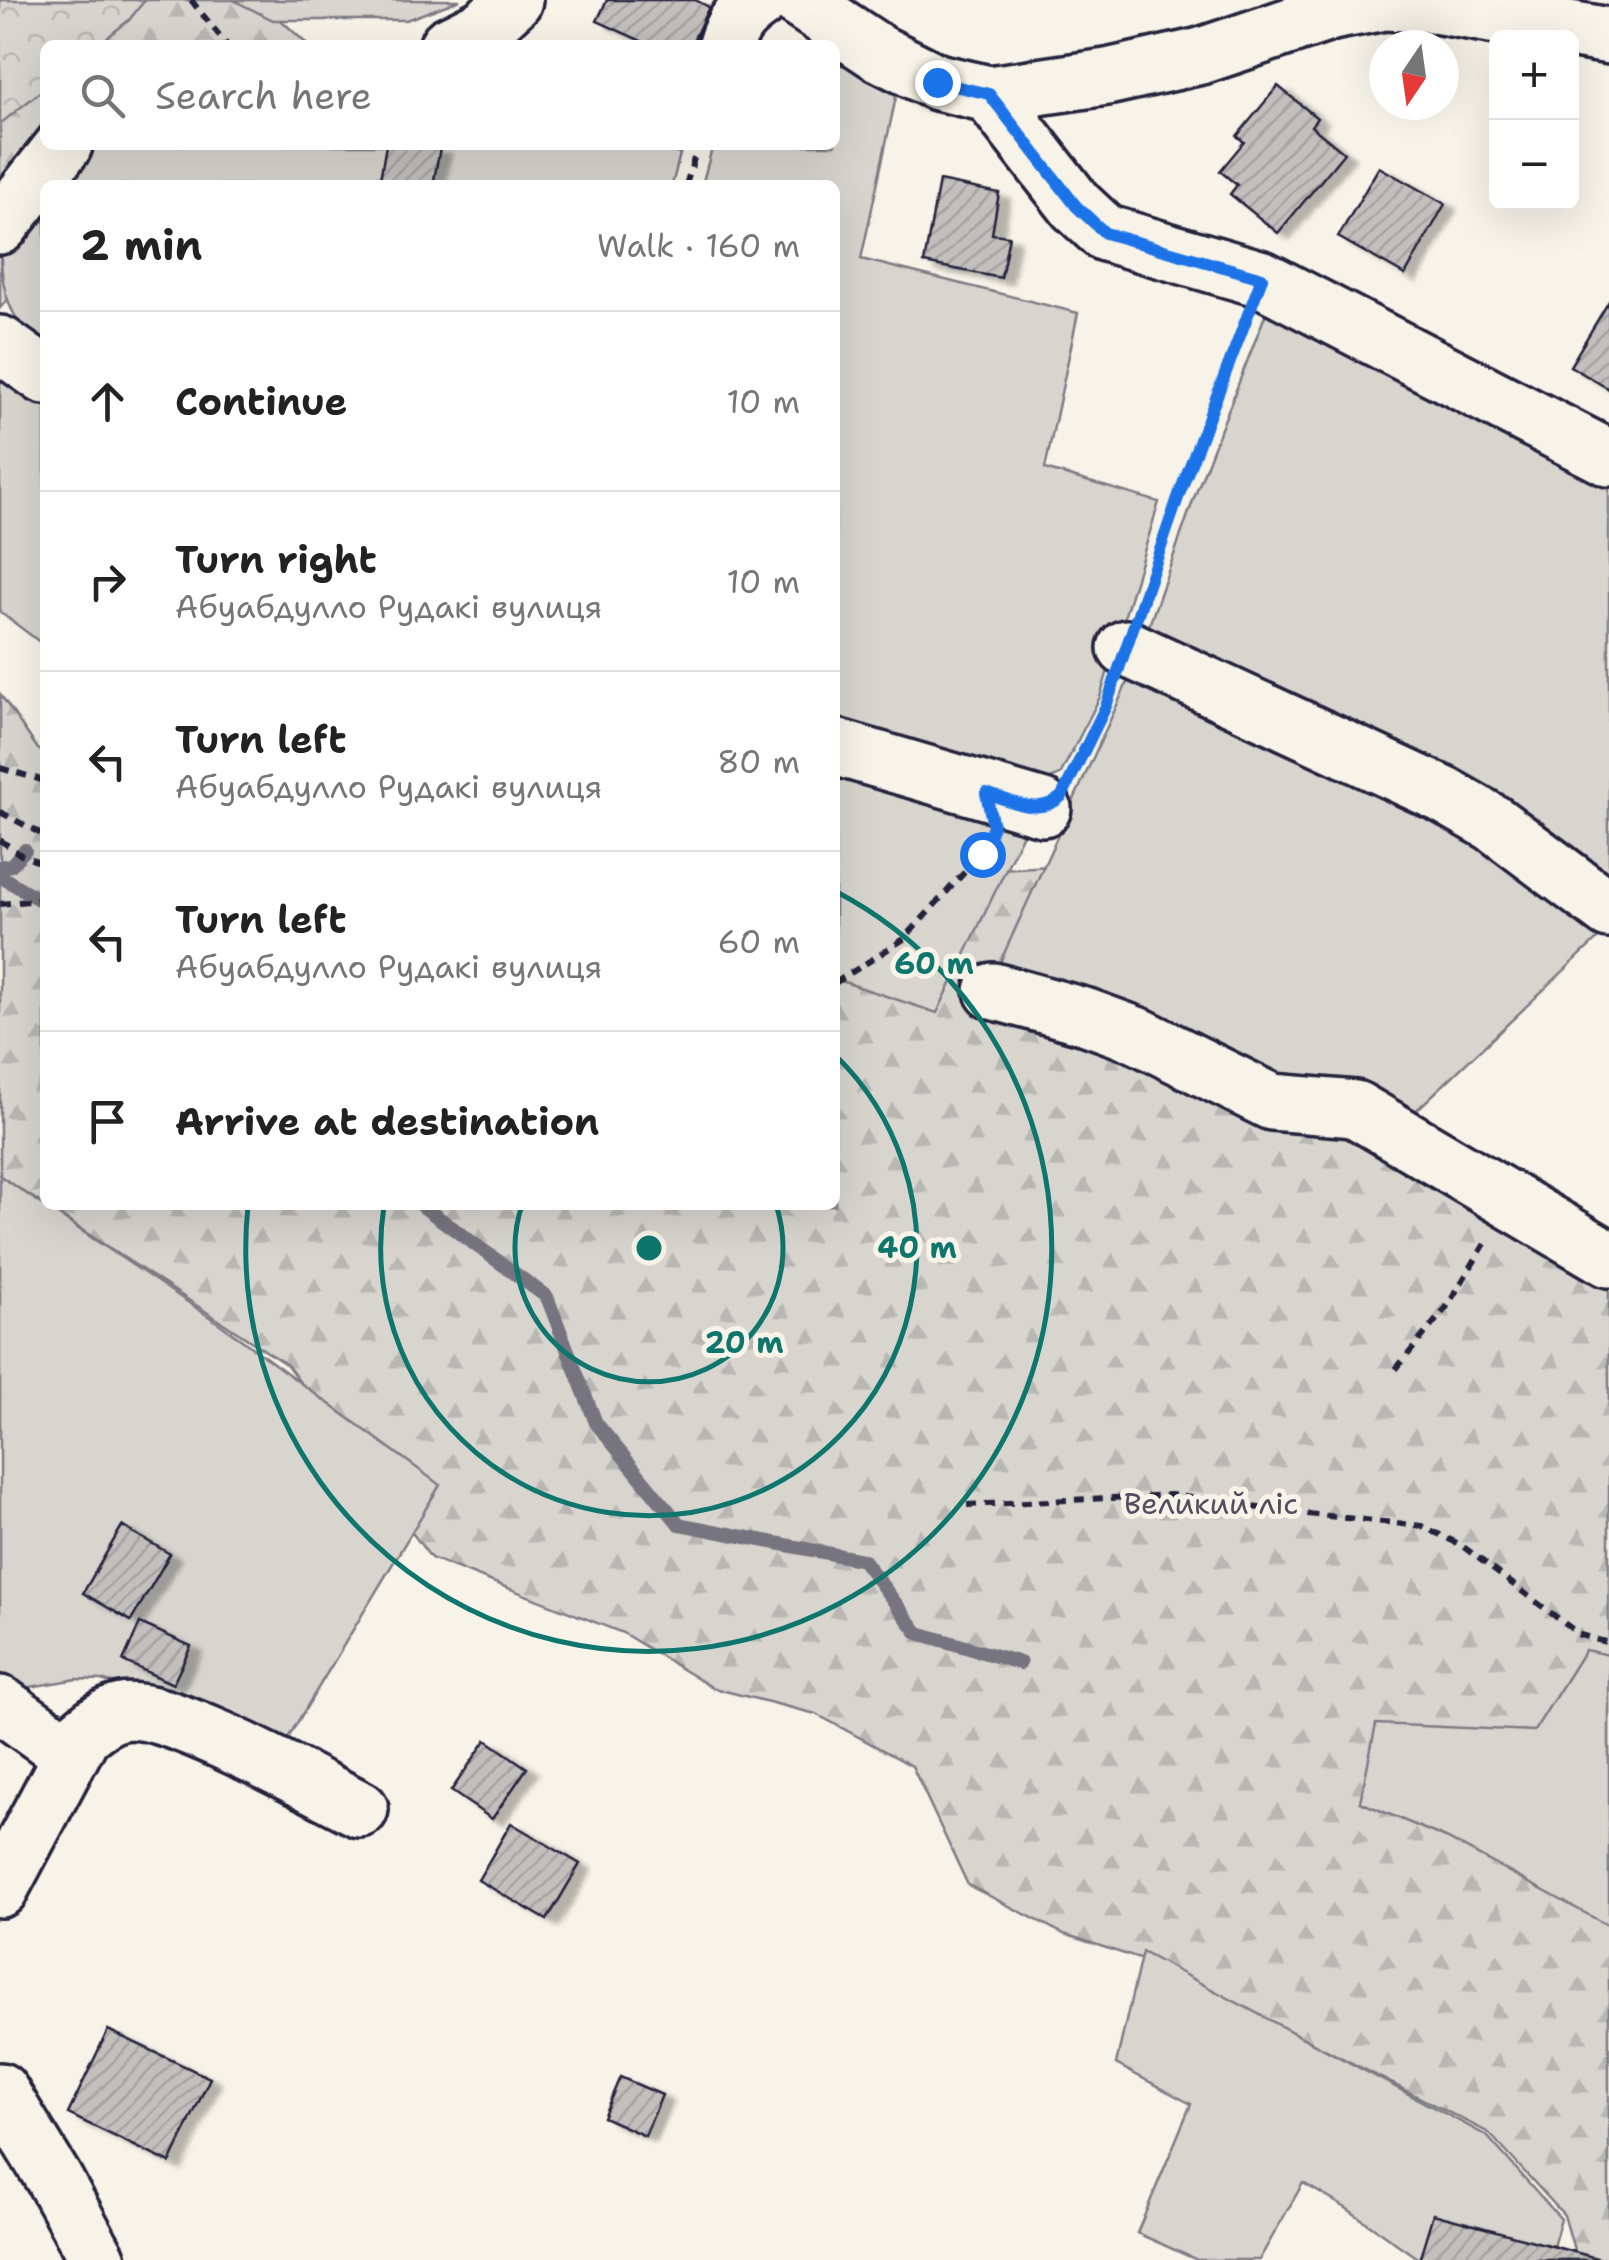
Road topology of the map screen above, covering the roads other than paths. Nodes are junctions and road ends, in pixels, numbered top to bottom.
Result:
1 (514, 0) edge
2 (761, 0) edge
3 (799, 0) edge
4 (1609, 36) edge
5 (458, 40) edge
6 (727, 40) edge
7 (989, 94) junction
8 (60, 150) edge
9 (0, 226) edge
10 (0, 344) edge
11 (40, 372) edge
12 (1609, 458) edge
13 (1126, 648) road end
14 (840, 749) edge
15 (1042, 808) road end
16 (1609, 910) edge
17 (994, 991) dead end
18 (1609, 1259) edge
19 (0, 1704) edge
20 (70, 1754) junction
21 (360, 1809) dead end
22 (0, 1890) edge
23 (0, 2091) edge
24 (98, 2260) edge

1 - 5 street
2 - 6 street
3 - 7 street
4 - 7 street
7 - 12 street
8 - 9 street
10 - 11 street
13 - 16 street
14 - 15 street
17 - 18 street
19 - 20 street
20 - 21 street
20 - 22 street
23 - 24 street

